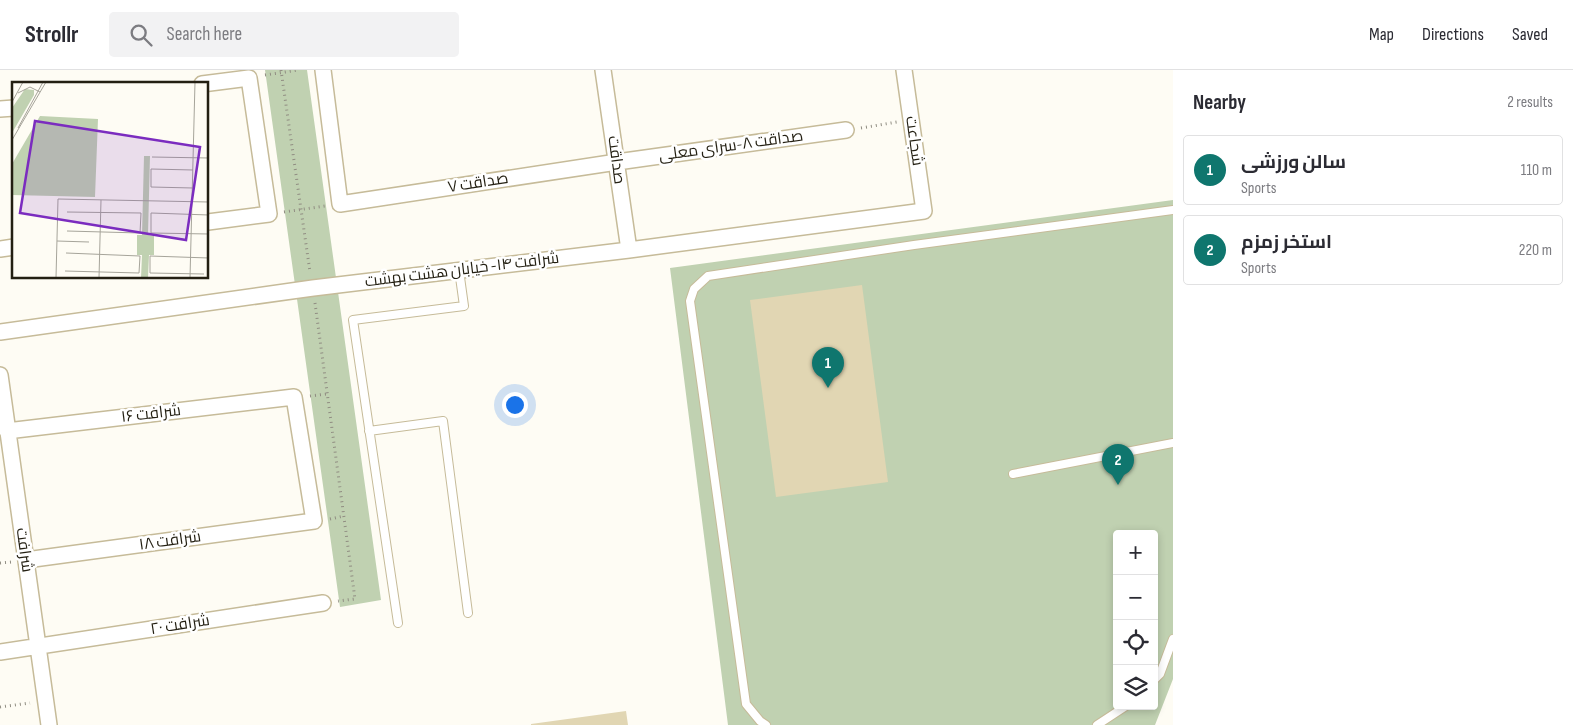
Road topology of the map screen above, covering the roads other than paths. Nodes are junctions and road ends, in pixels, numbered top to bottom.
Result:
1 (323, 70) edge
2 (603, 70) edge
3 (904, 70) edge
4 (209, 83) edge
5 (846, 130) road end
6 (617, 162) junction
7 (1173, 210) edge
8 (924, 211) joint
9 (209, 222) edge
10 (629, 250) junction
11 (459, 270) junction
12 (0, 332) edge
13 (0, 375) edge
14 (369, 430) junction
15 (7, 431) junction
16 (1173, 443) edge
17 (1013, 474) dead end
18 (314, 521) joint
19 (26, 560) junction
20 (323, 603) road end
21 (468, 614) dead end
22 (398, 623) dead end
23 (1173, 639) edge
24 (38, 647) junction
25 (0, 652) edge
26 (1158, 676) edge
27 (1120, 710) edge
28 (49, 725) edge
29 (766, 725) edge
30 (1098, 725) edge

1 - 6 street, صداقت ۷
2 - 6 street, صداقت
3 - 8 street, شجاعت
4 - 9 street
5 - 6 street, صداقت ۸-سرای معلی
6 - 10 street, صداقت
7 - 29 lane
8 - 10 street, شرافت ۱۴- خیابان هشت بهشت
10 - 11 street, شرافت ۱۴- خیابان هشت بهشت
11 - 12 street, شرافت ۱۴- خیابان هشت بهشت
11 - 14 lane
13 - 15 street, شرافت
14 - 21 lane
14 - 22 lane
15 - 18 street, شرافت ۱۶
15 - 19 street, شرافت
16 - 17 lane
18 - 19 street, شرافت ۱۸
19 - 24 street, شرافت
20 - 24 street, شرافت ۲۰
23 - 26 lane
24 - 25 street, شرافت ۲۰
24 - 28 street, شرافت
27 - 30 lane

